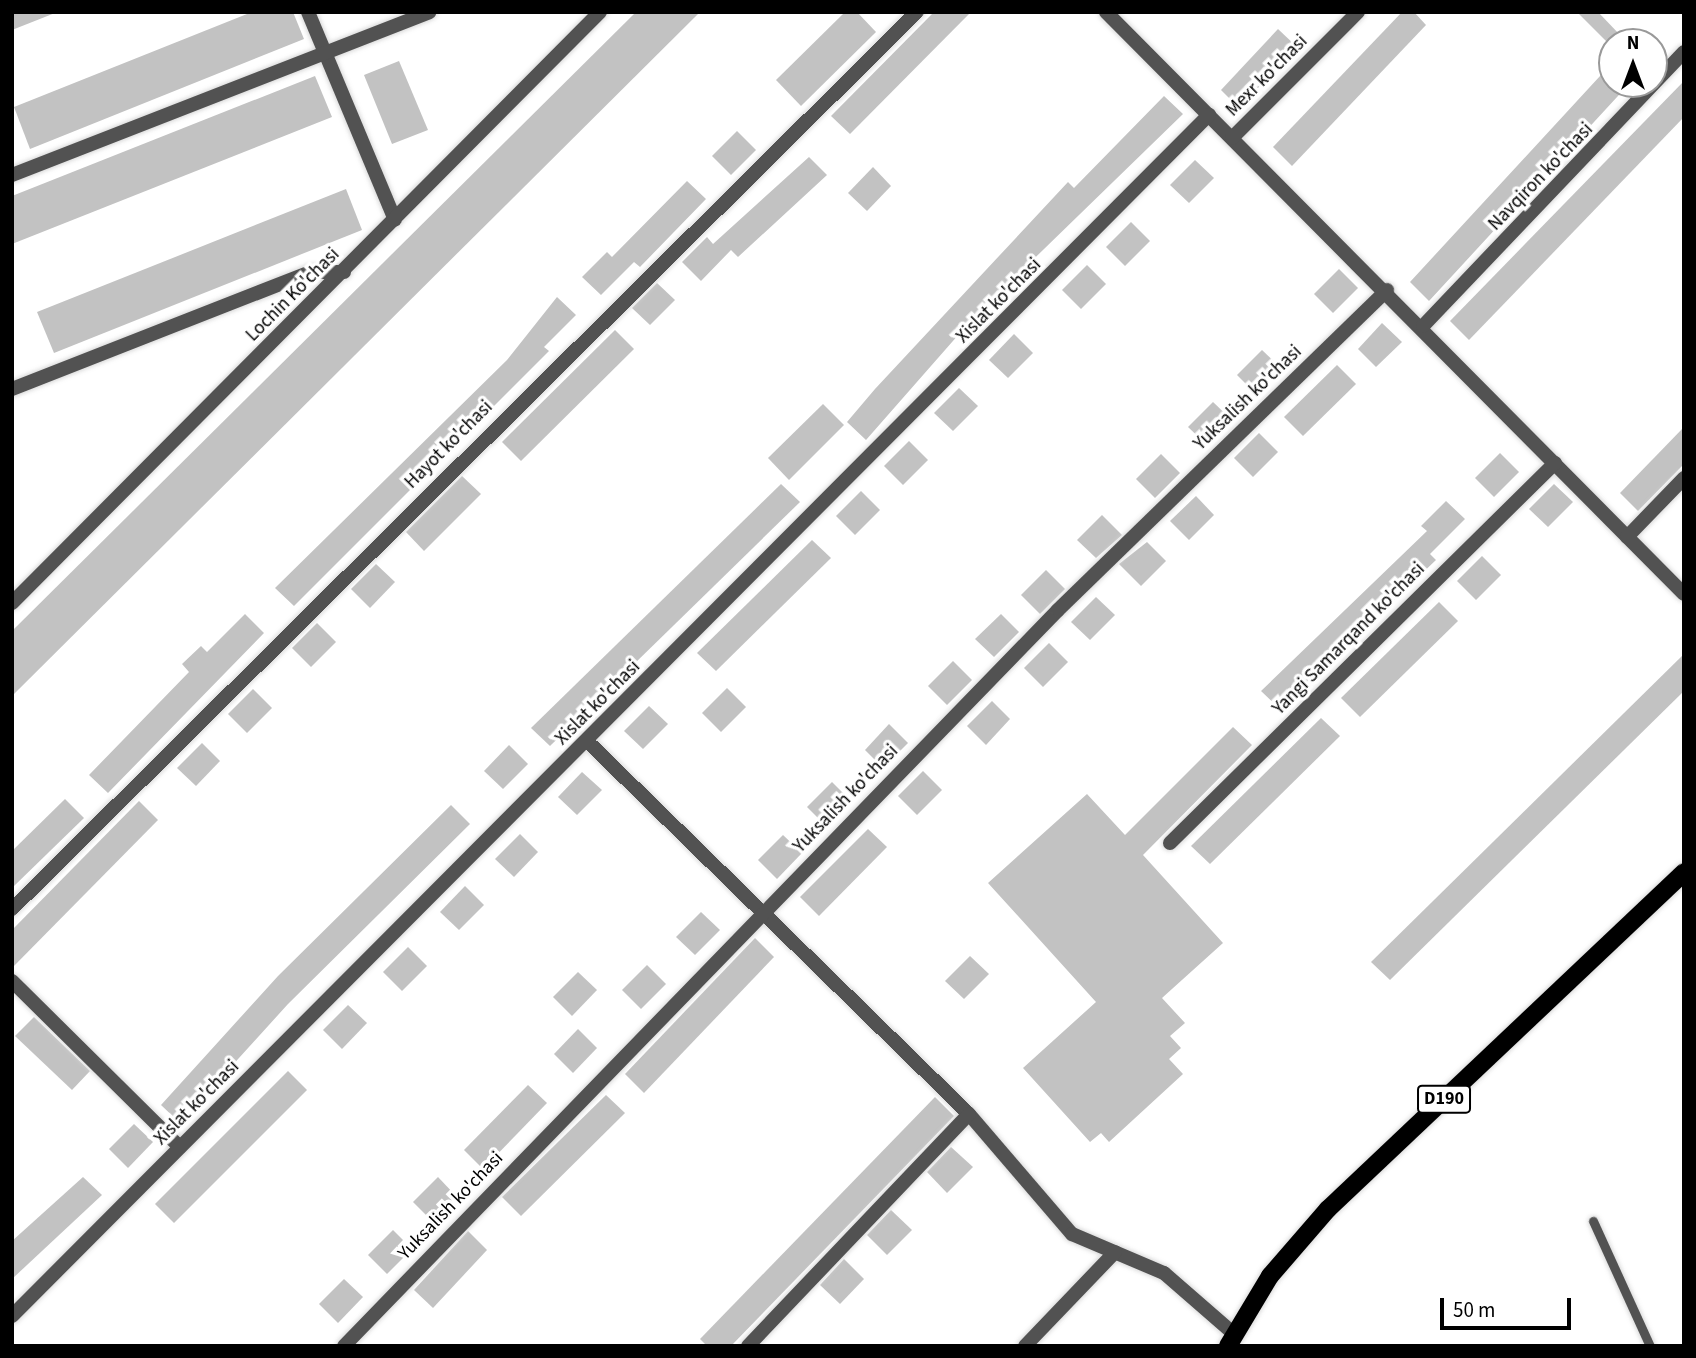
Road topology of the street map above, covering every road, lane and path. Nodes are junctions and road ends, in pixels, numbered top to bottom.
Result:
1 (308, 12) edge
2 (429, 12) edge
3 (600, 12) edge
4 (917, 12) edge
5 (1106, 12) edge
6 (1358, 12) edge
7 (1684, 52) edge
8 (325, 55) junction
9 (1209, 115) junction
10 (1233, 138) junction
11 (12, 175) edge
12 (395, 220) junction
13 (344, 272) junction
14 (1387, 290) junction
15 (1423, 326) junction
16 (12, 389) edge
17 (1555, 463) junction
18 (1684, 478) edge
19 (1626, 537) junction
20 (1684, 594) edge
21 (13, 602) edge
22 (587, 741) junction
23 (1170, 843) dead end
24 (1684, 872) edge
25 (12, 909) edge
26 (765, 909) junction
27 (12, 981) edge
28 (969, 1114) junction
29 (180, 1147) junction
30 (1593, 1221) dead end
31 (1115, 1252) junction
32 (12, 1316) edge
33 (1230, 1339) edge
34 (344, 1346) edge
35 (748, 1346) edge
36 (1025, 1346) edge
37 (1650, 1346) edge

1 - 8 street
2 - 8 street
3 - 12 street, Lochin Ko'chasi
4 - 25 street, Hayot ko'chasi
5 - 9 street
6 - 10 street, Mexr ko'chasi
7 - 15 street, Navqiron ko'chasi
8 - 11 street
8 - 12 street
9 - 10 street
9 - 22 street, Xislat ko'chasi
10 - 14 street
12 - 13 street, Lochin Ko'chasi
13 - 16 street
13 - 21 street, Lochin Ko'chasi
14 - 15 street
14 - 26 street, Yuksalish ko'chasi
15 - 17 street
17 - 19 street
17 - 23 street, Yangi Samarqand ko'chasi
18 - 19 street
19 - 20 street
22 - 26 street
22 - 29 street, Xislat ko'chasi
24 - 33 main road, D190
26 - 28 street
26 - 34 street, Yuksalish ko'chasi
27 - 29 street
28 - 31 street
28 - 35 street
29 - 32 street, Xislat ko'chasi
30 - 37 lane
31 - 33 street
31 - 36 street

